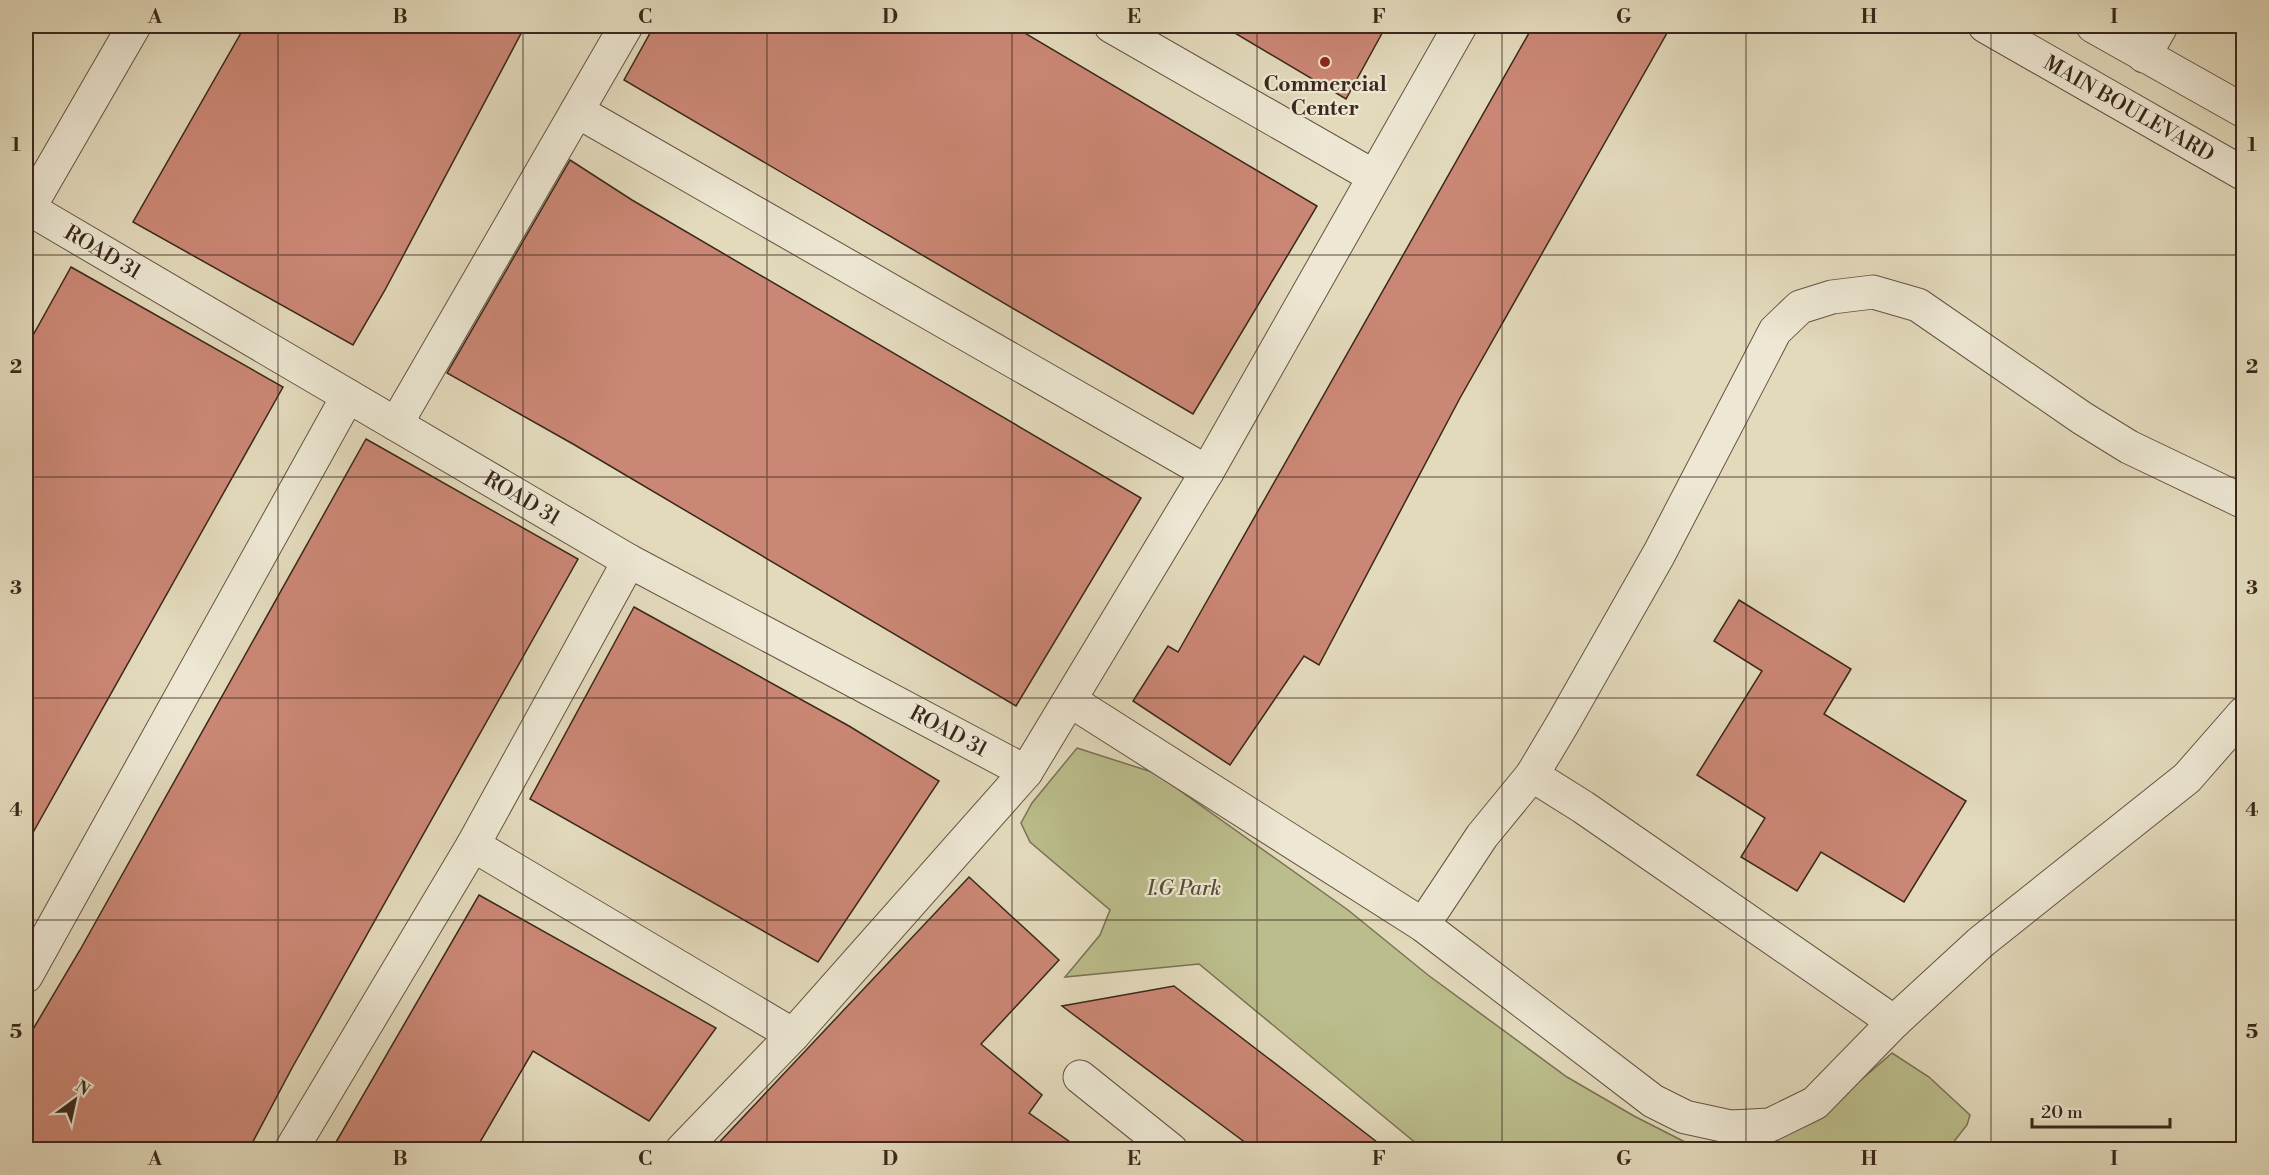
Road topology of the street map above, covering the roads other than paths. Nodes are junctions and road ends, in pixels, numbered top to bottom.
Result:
1 (134, 26) edge
2 (626, 26) edge
3 (1111, 26) edge
4 (1460, 26) edge
5 (1985, 26) edge
6 (2093, 26) edge
7 (2161, 26) edge
8 (2144, 56) junction
9 (577, 111) junction
10 (2244, 111) edge
11 (2244, 174) edge
12 (1373, 176) junction
13 (27, 211) edge
14 (348, 396) junction
15 (396, 424) junction
16 (1207, 472) junction
17 (2244, 502) edge
18 (630, 561) junction
19 (1071, 701) junction
20 (2244, 713) edge
21 (1026, 772) junction
22 (1532, 775) junction
23 (473, 845) junction
24 (1423, 925) junction
25 (26, 976) edge
26 (1894, 1022) junction
27 (793, 1035) junction
28 (1080, 1077) dead end
29 (291, 1149) edge
30 (682, 1149) edge
31 (1172, 1149) edge

1 - 13 street
2 - 9 street
3 - 12 street
4 - 12 street
5 - 11 street, MAIN BOULEVARD
6 - 8 street
7 - 8 street
8 - 10 street
9 - 15 street
9 - 16 street
12 - 16 street
13 - 14 street, ROAD 31
14 - 15 street, ROAD 31
14 - 25 street
15 - 18 street, ROAD 31
16 - 19 street
17 - 22 street
18 - 21 street, ROAD 31
18 - 23 street
19 - 21 street
19 - 24 street
20 - 26 street
21 - 27 street
22 - 24 street
22 - 26 street
23 - 27 street
23 - 29 street
24 - 26 street
27 - 30 street
28 - 31 street

